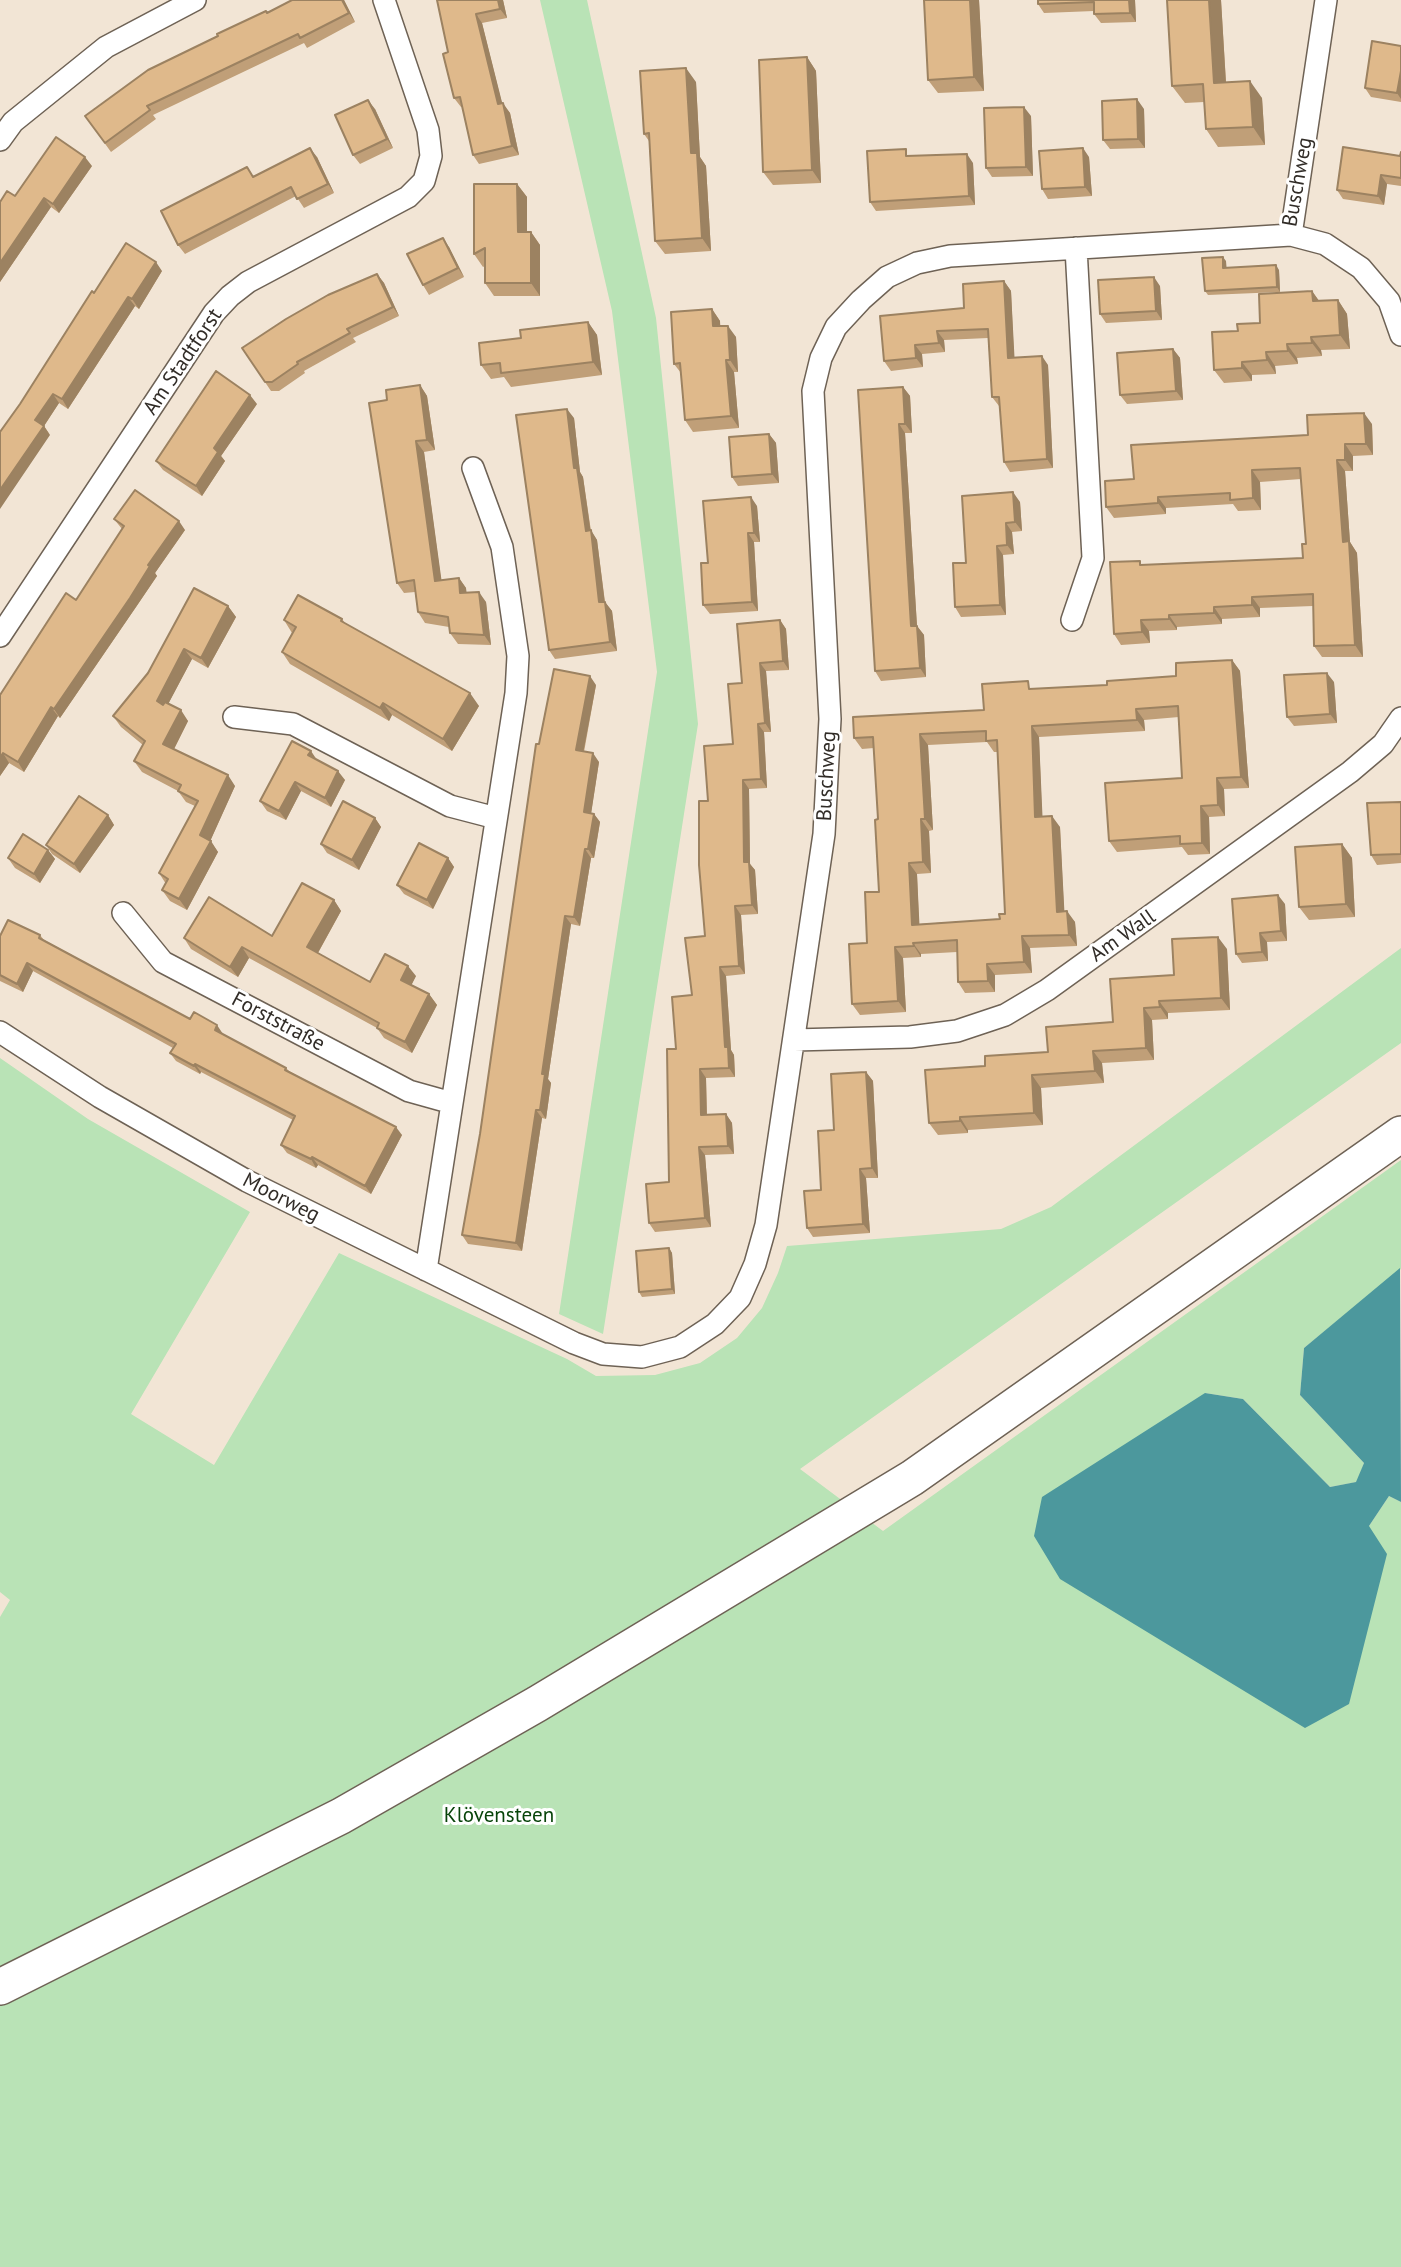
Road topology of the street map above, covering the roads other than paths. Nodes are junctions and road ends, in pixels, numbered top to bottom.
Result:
1 (195, 0) edge
2 (384, 0) edge
3 (1326, 0) edge
4 (0, 140) edge
5 (1291, 235) junction
6 (1076, 248) junction
7 (1401, 335) edge
8 (473, 468) dead end
9 (1072, 620) dead end
10 (0, 636) edge
11 (234, 717) dead end
12 (1401, 718) edge
13 (496, 818) junction
14 (123, 913) dead end
15 (0, 1032) edge
16 (794, 1040) junction
17 (452, 1103) junction
18 (1401, 1134) edge
19 (426, 1270) junction
20 (574, 1343) joint
21 (0, 1987) edge

1 - 4 street
2 - 10 street, Am Stadtforst
3 - 5 street, Buschweg
5 - 6 street, Buschweg
5 - 7 street
6 - 9 street
6 - 16 street, Buschweg
8 - 13 street
11 - 13 street
12 - 16 street, Am Wall
13 - 17 street
14 - 17 street, Forststraße
15 - 19 street, Moorweg
16 - 20 street, Buschweg
17 - 19 street
18 - 21 main road
19 - 20 street, Moorweg

